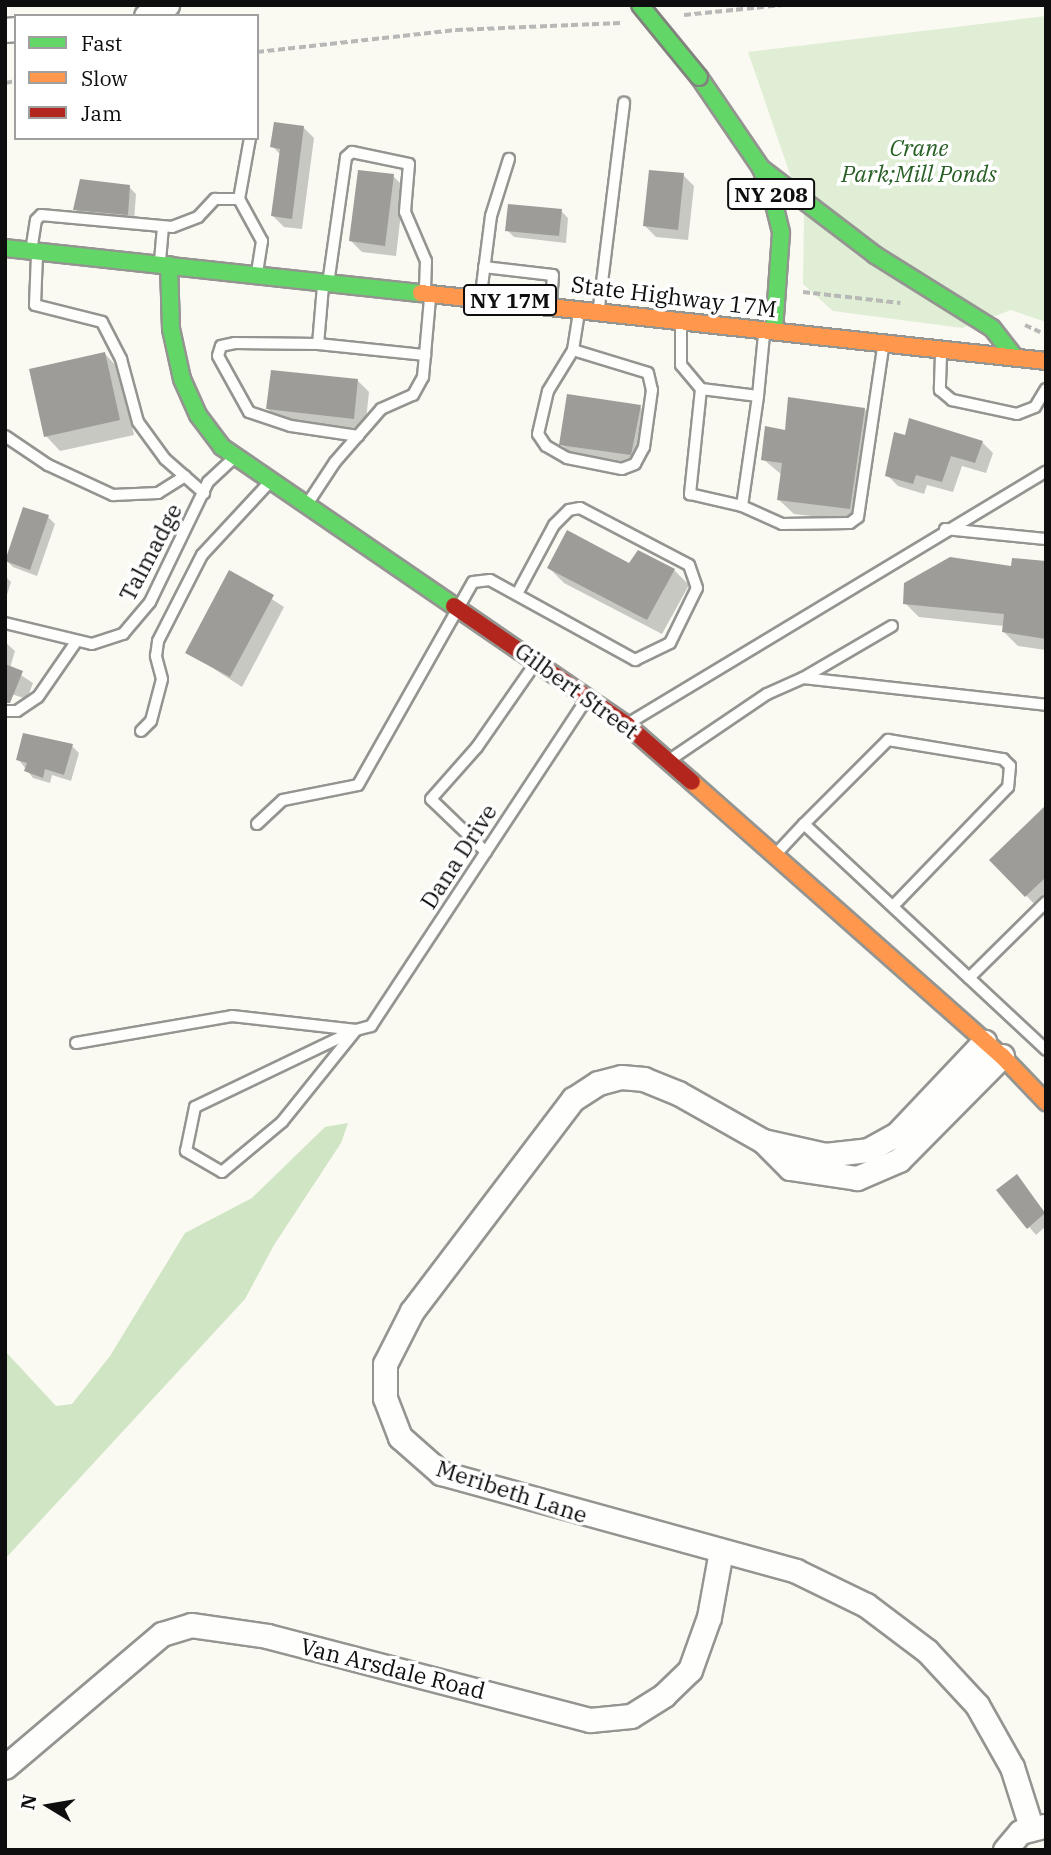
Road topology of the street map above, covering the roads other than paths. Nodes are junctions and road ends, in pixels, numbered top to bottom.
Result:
1 (167, 5) edge
2 (640, 5) edge
3 (150, 14) edge
4 (624, 103) dead end
5 (250, 140) edge
6 (509, 159) dead end
7 (761, 167) junction
8 (239, 199) junction
9 (163, 228) junction
10 (5, 248) edge
11 (34, 251) junction
12 (164, 264) junction
13 (484, 267) junction
14 (257, 273) junction
15 (326, 280) junction
16 (428, 291) junction
17 (481, 297) junction
18 (550, 304) junction
19 (579, 307) junction
20 (598, 309) junction
21 (682, 319) junction
22 (770, 329) junction
23 (884, 343) junction
24 (318, 344) junction
25 (942, 349) junction
26 (573, 351) junction
27 (425, 355) junction
28 (1015, 357) junction
29 (1046, 361) edge
30 (701, 389) junction
31 (1046, 389) edge
32 (758, 396) junction
33 (5, 436) edge
34 (358, 436) junction
35 (235, 457) junction
36 (1046, 471) edge
37 (185, 476) junction
38 (271, 481) junction
39 (204, 493) junction
40 (307, 505) junction
41 (741, 506) junction
42 (945, 529) junction
43 (1046, 539) edge
44 (517, 594) junction
45 (459, 607) junction
46 (5, 623) edge
47 (892, 626) dead end
48 (76, 642) junction
49 (537, 660) junction
50 (803, 678) junction
51 (589, 695) junction
52 (1046, 705) edge
53 (5, 711) edge
54 (627, 725) junction
55 (141, 732) dead end
56 (668, 761) junction
57 (257, 824) dead end
58 (804, 824) junction
59 (486, 852) junction
60 (774, 856) junction
61 (1046, 902) edge
62 (892, 906) junction
63 (969, 978) junction
64 (356, 1030) junction
65 (76, 1043) dead end
66 (993, 1049) junction
67 (1046, 1050) edge
68 (1046, 1102) edge
69 (721, 1551) junction
70 (5, 1768) edge
71 (1038, 1827) edge
72 (1005, 1850) edge

1 - 3 street
2 - 7 main road, NY 208, bridge
4 - 20 lane
5 - 8 lane
6 - 13 lane
7 - 22 main road, NY 208
7 - 28 main road
8 - 9 lane
8 - 14 lane
9 - 11 lane
9 - 12 lane
10 - 11 main road, State Highway 17M / NY 17M
11 - 12 main road, State Highway 17M / NY 17M
11 - 37 lane
12 - 14 main road, State Highway 17M / NY 17M
12 - 35 main road, Gilbert Street
13 - 17 lane
13 - 18 lane
14 - 15 main road, State Highway 17M / NY 17M
15 - 16 main road, State Highway 17M / NY 17M
15 - 16 lane
15 - 24 lane
16 - 17 main road, State Highway 17M / NY 17M
16 - 27 lane
17 - 18 main road, State Highway 17M / NY 17M
18 - 19 main road, State Highway 17M / NY 17M
19 - 20 main road, State Highway 17M / NY 17M
19 - 26 lane
20 - 21 main road, State Highway 17M / NY 17M
21 - 22 main road, State Highway 17M / NY 17M
21 - 30 lane
22 - 23 main road, State Highway 17M / NY 17M
22 - 32 lane
23 - 25 main road, State Highway 17M / NY 17M
23 - 41 lane
24 - 27 lane
24 - 34 lane
25 - 28 main road, State Highway 17M / NY 17M
25 - 31 lane
26 - 26 lane
27 - 34 lane
28 - 29 main road, State Highway 17M / NY 17M
30 - 32 lane
30 - 41 lane
32 - 41 lane
33 - 37 lane
34 - 40 lane
35 - 38 main road, Gilbert Street
35 - 39 lane, Talmadge
36 - 42 lane
37 - 39 lane
38 - 40 main road, Gilbert Street
38 - 55 lane
39 - 48 lane, Talmadge
40 - 45 main road, Gilbert Street
42 - 43 lane
42 - 54 lane
44 - 44 lane
44 - 45 lane
45 - 49 main road, Gilbert Street
45 - 57 lane
46 - 48 lane, Talmadge
47 - 50 lane
48 - 53 lane
49 - 51 main road, Gilbert Street
49 - 59 lane
50 - 52 lane
50 - 56 lane
51 - 54 main road, Gilbert Street
51 - 59 lane, Dana Drive
54 - 56 main road, Gilbert Street
56 - 60 main road, Gilbert Street
58 - 60 lane
58 - 62 lane
58 - 62 lane
59 - 64 lane, Dana Drive
60 - 66 main road, Gilbert Street
61 - 63 lane
62 - 63 lane
63 - 67 lane
64 - 64 lane
64 - 65 lane
66 - 68 main road, Gilbert Street
66 - 69 street, Meribeth Lane
69 - 70 street, Van Arsdale Road
69 - 71 street, Meribeth Lane
71 - 72 street

